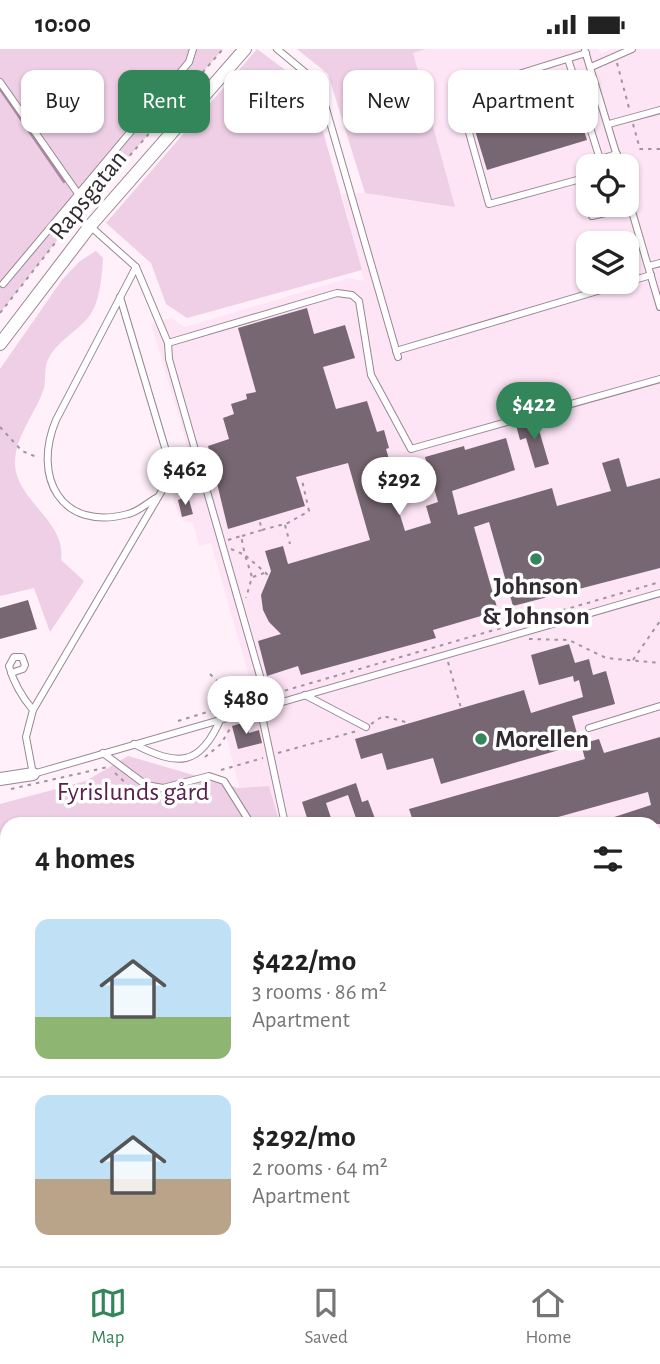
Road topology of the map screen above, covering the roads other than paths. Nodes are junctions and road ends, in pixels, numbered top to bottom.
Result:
1 (193, 49) edge
2 (245, 49) edge
3 (277, 49) edge
4 (632, 49) edge
5 (585, 51) edge
6 (568, 59) junction
7 (591, 67) junction
8 (0, 82) edge
9 (660, 110) edge
10 (609, 124) junction
11 (598, 154) edge
12 (617, 154) edge
13 (576, 180) edge
14 (79, 195) junction
15 (634, 217) edge
16 (90, 226) junction
17 (660, 263) edge
18 (649, 266) junction
19 (136, 267) junction
20 (651, 275) junction
21 (3, 284) dead end
22 (120, 297) junction
23 (660, 306) edge
24 (168, 343) junction
25 (0, 344) edge
26 (660, 379) edge
27 (158, 497) junction
28 (660, 593) edge
29 (11, 673) dead end
30 (305, 695) junction
31 (268, 704) junction
32 (660, 706) edge
33 (260, 707) junction
34 (33, 710) junction
35 (221, 719) junction
36 (366, 727) road end
37 (589, 728) dead end
38 (134, 744) junction
39 (103, 753) junction
40 (33, 773) junction
41 (0, 779) edge
42 (246, 817) edge
43 (283, 817) edge

1 - 14 lane
2 - 16 street, Rapsgatan
3 - 20 lane
4 - 7 lane
5 - 6 lane
5 - 7 lane
6 - 11 lane
6 - 13 lane
7 - 10 lane
8 - 14 lane
9 - 10 lane
10 - 12 lane
14 - 21 lane
15 - 18 lane
16 - 19 lane
16 - 25 street, Rapsgatan
17 - 18 lane
18 - 20 lane
19 - 22 lane
19 - 24 lane
20 - 23 lane
22 - 27 lane
22 - 27 lane
24 - 26 lane
24 - 31 lane
27 - 34 lane
28 - 30 lane
29 - 34 lane
30 - 31 lane
30 - 36 lane
31 - 33 lane
32 - 37 lane
33 - 35 lane
33 - 43 lane
34 - 40 lane
35 - 38 lane
35 - 38 lane
38 - 39 lane
39 - 40 lane
39 - 42 lane
40 - 41 street

